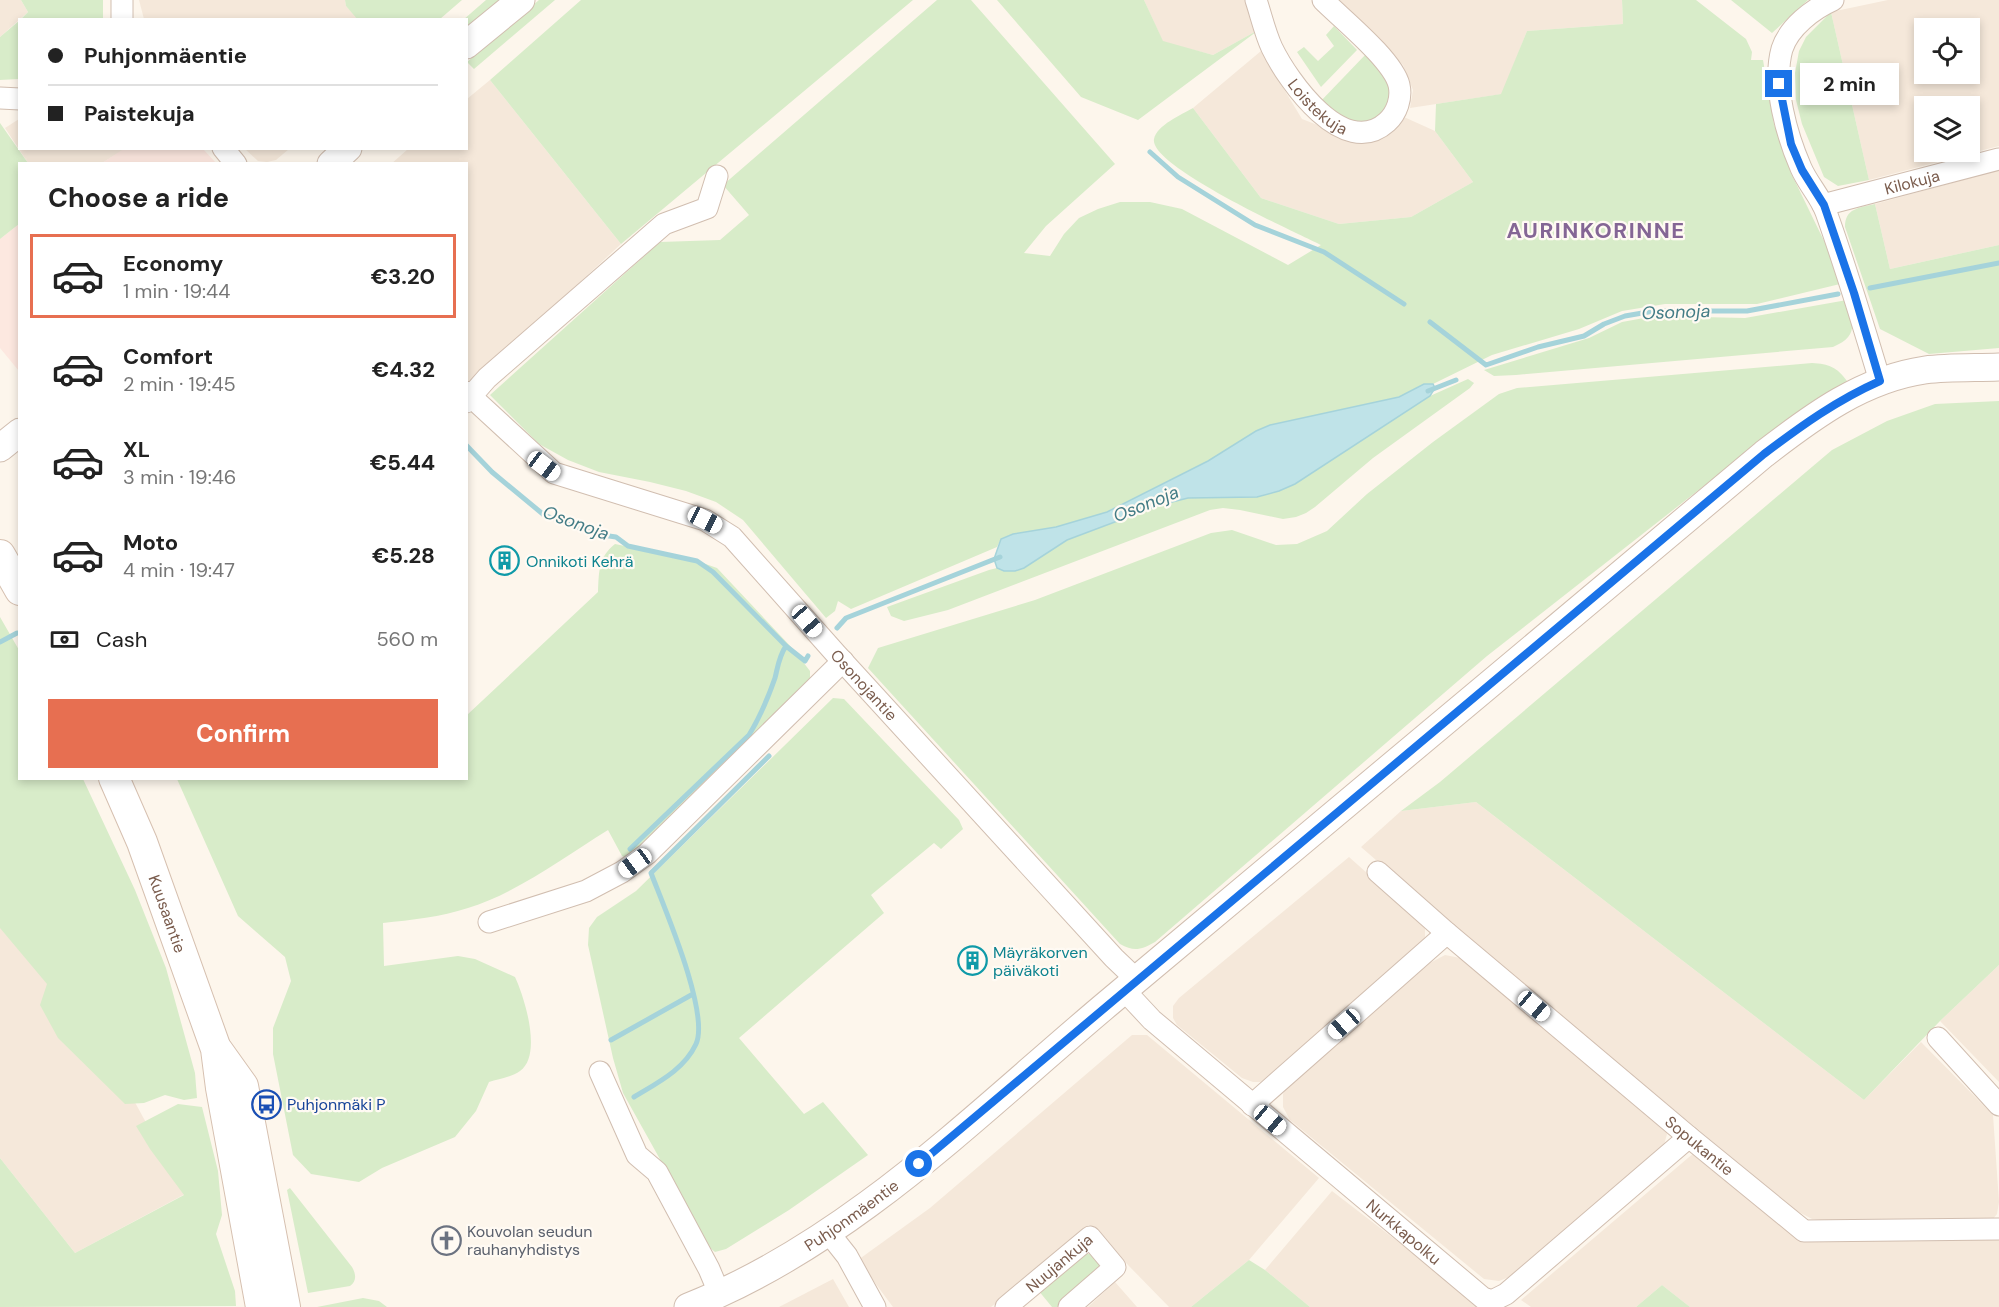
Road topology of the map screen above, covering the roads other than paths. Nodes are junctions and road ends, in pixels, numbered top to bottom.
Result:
1 (122, 0) edge
2 (521, 0) edge
3 (1256, 0) edge
4 (1323, 0) edge
5 (1833, 0) edge
6 (122, 18) edge
7 (468, 43) edge
8 (0, 98) edge
9 (18, 99) edge
10 (225, 150) edge
11 (346, 150) edge
12 (1999, 159) edge
13 (234, 162) edge
14 (333, 162) edge
15 (717, 176) dead end
16 (1824, 205) junction
17 (1999, 367) edge
18 (1880, 381) junction
19 (468, 397) edge
20 (18, 434) edge
21 (0, 448) edge
22 (0, 555) edge
23 (18, 586) edge
24 (843, 661) junction
25 (115, 780) edge
26 (1378, 872) dead end
27 (489, 922) dead end
28 (1447, 933) junction
29 (1130, 985) junction
30 (1938, 1038) dead end
31 (216, 1049) junction
32 (600, 1072) dead end
33 (1252, 1105) junction
34 (1999, 1105) edge
35 (1689, 1137) junction
36 (1999, 1229) edge
37 (828, 1232) junction
38 (720, 1295) junction
39 (261, 1307) edge
40 (285, 1307) edge
41 (688, 1307) edge
42 (875, 1307) edge
43 (1006, 1307) edge
44 (1070, 1307) edge

1 - 6 street
2 - 7 street
3 - 4 street, Loistekuja
5 - 16 street
8 - 9 street
10 - 13 street
11 - 14 street
12 - 16 street, Kilokuja
15 - 19 street
16 - 18 street
17 - 18 street, Puhjonmäentie
18 - 29 street, Puhjonmäentie
19 - 24 street, Osonojantie
20 - 21 street
22 - 23 main road
24 - 27 street
24 - 29 street, Osonojantie
25 - 31 main road, Kuusaantie
26 - 28 street, Sopukantie
28 - 33 street
28 - 35 street, Sopukantie
29 - 33 street, Nurkkapolku
29 - 37 street, Puhjonmäentie
30 - 34 street
31 - 39 main road, Kuusaantie
31 - 40 main road, Kuusaantie
32 - 38 street
33 - 35 street, Nurkkapolku
35 - 36 street, Sopukantie
37 - 38 street, Puhjonmäentie
37 - 42 street
38 - 41 street, Puhjonmäentie
43 - 44 street, Nuujankuja

